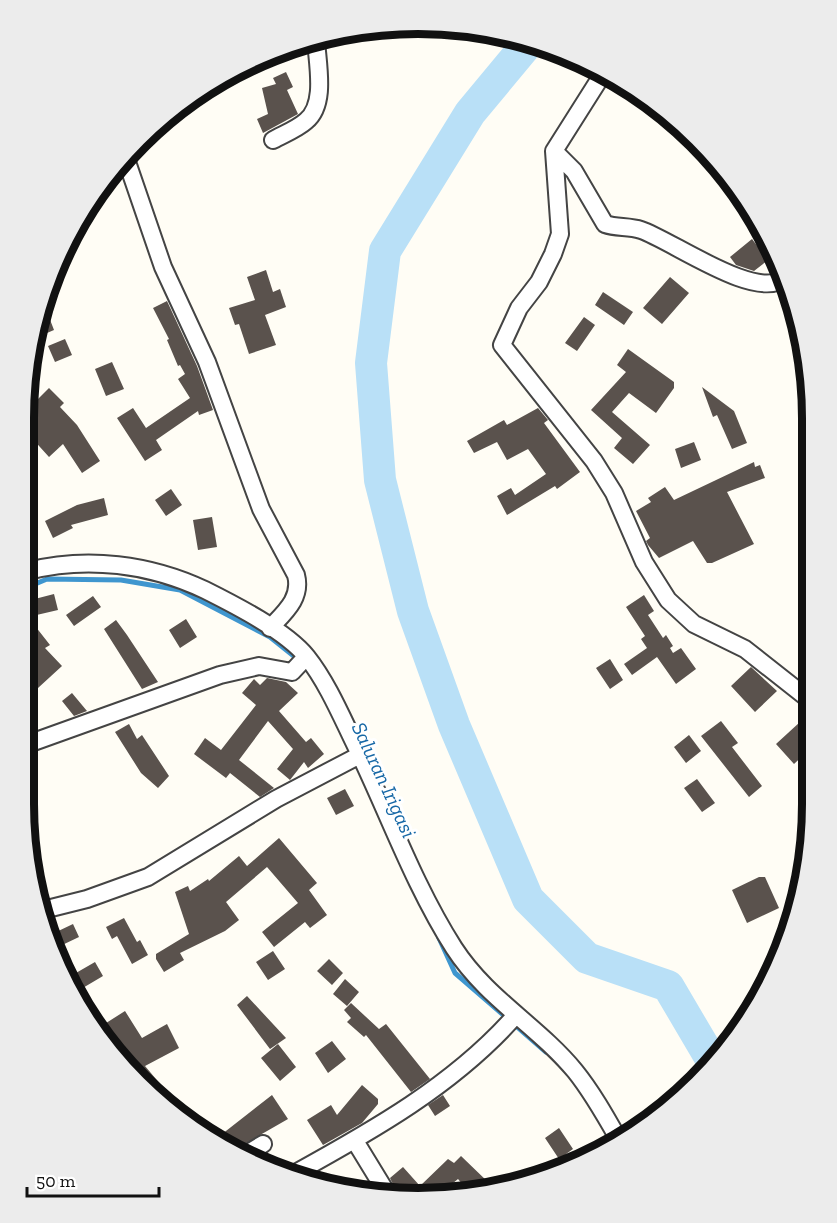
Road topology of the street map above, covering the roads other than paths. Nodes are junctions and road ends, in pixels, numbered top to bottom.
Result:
1 (317, 49) edge
2 (599, 80) edge
3 (273, 140) dead end
4 (554, 151) junction
5 (129, 167) edge
6 (777, 282) edge
7 (34, 571) edge
8 (270, 628) junction
9 (300, 663) junction
10 (802, 695) edge
11 (34, 742) edge
12 (359, 755) junction
13 (49, 908) edge
14 (511, 1021) junction
15 (615, 1134) edge
16 (355, 1141) junction
17 (262, 1144) dead end
18 (252, 1150) edge
19 (302, 1170) edge
20 (383, 1187) edge

1 - 3 street
2 - 4 street
4 - 6 street
4 - 10 street
5 - 8 street
7 - 8 street
8 - 9 street
9 - 11 street
9 - 12 street
12 - 13 street
12 - 14 street
14 - 15 street
14 - 16 street
16 - 19 street
16 - 20 street
17 - 18 street

